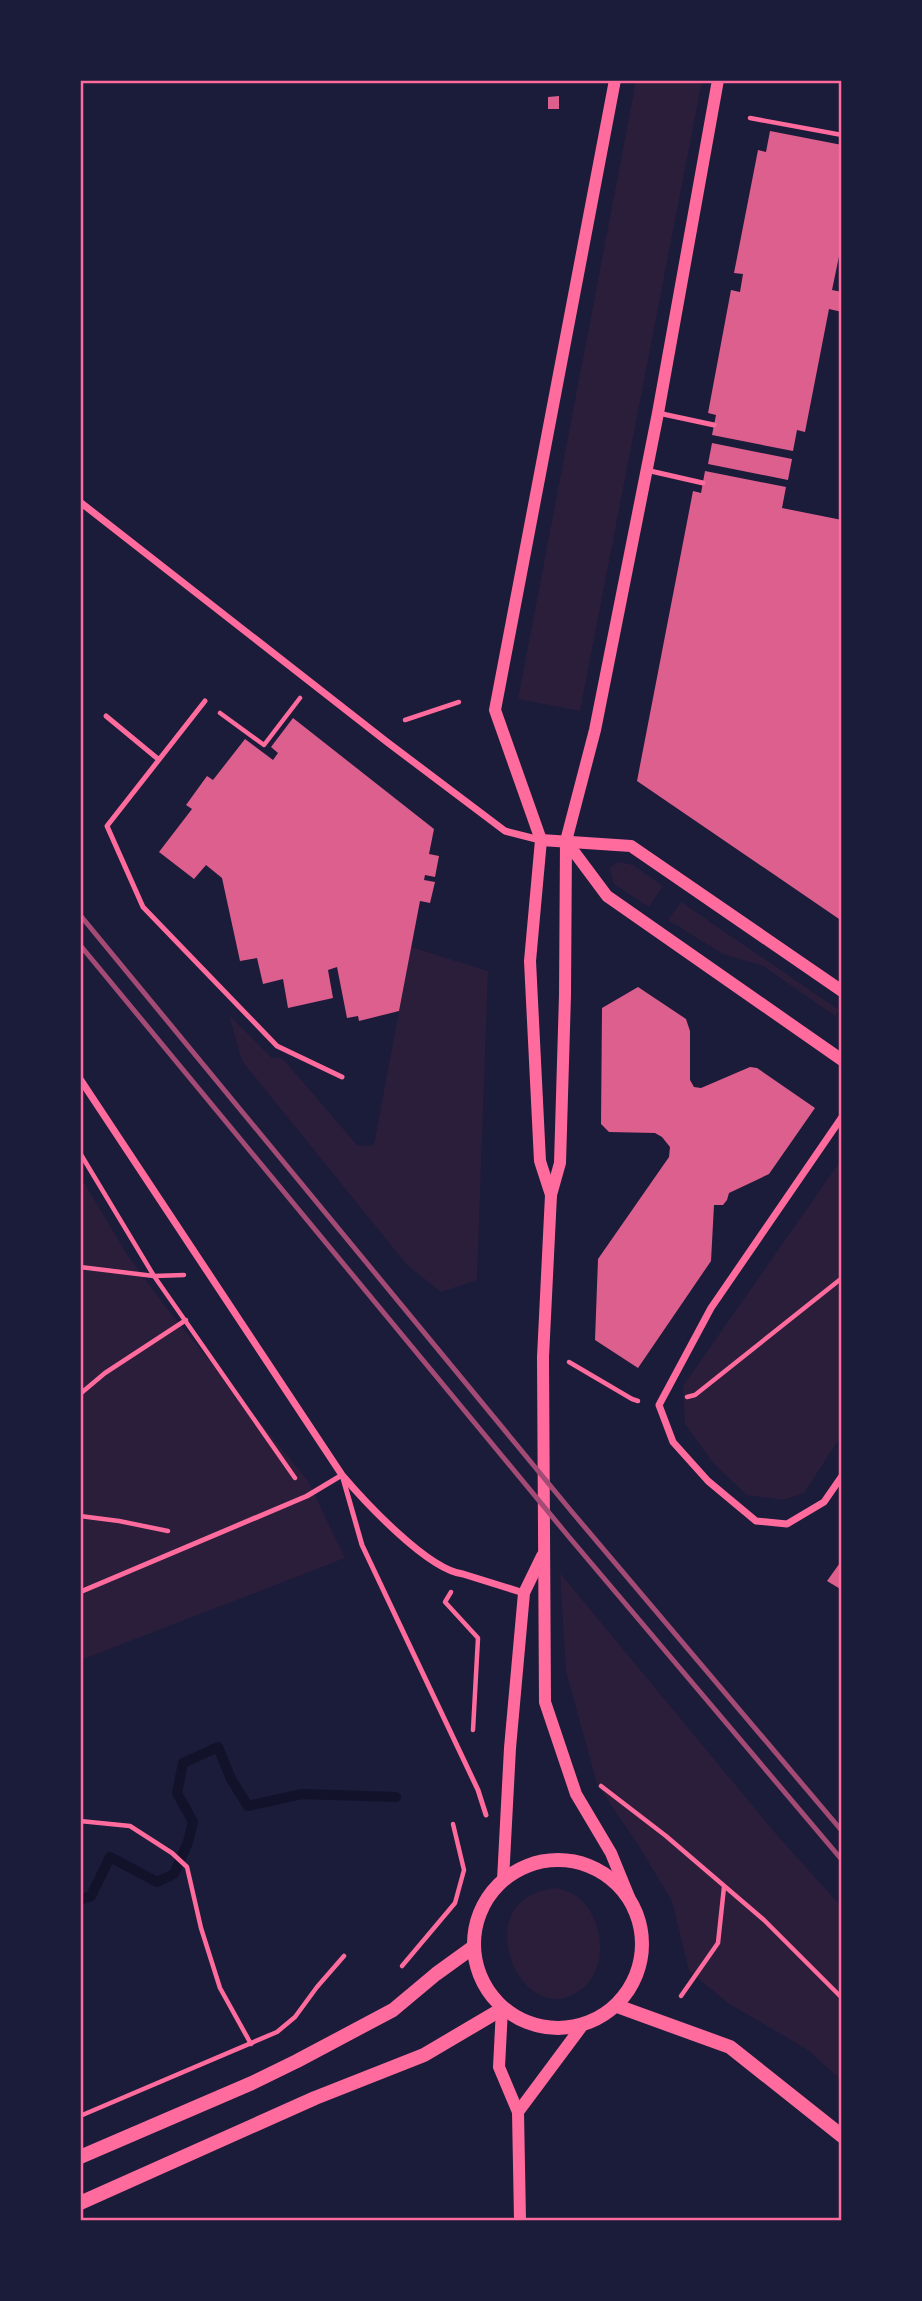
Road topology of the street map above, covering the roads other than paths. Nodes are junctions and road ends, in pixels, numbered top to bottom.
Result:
1 (615, 80) edge
2 (718, 80) edge
3 (658, 413) junction
4 (714, 425) dead end
5 (646, 470) junction
6 (703, 483) dead end
7 (80, 502) edge
8 (205, 701) road end
9 (106, 716) dead end
10 (158, 759) junction
11 (541, 840) junction
12 (566, 841) junction
13 (842, 990) edge
14 (842, 1060) edge
15 (342, 1077) dead end
16 (80, 1079) edge
17 (842, 1117) edge
18 (551, 1195) junction
19 (342, 1475) junction
20 (842, 1476) edge
21 (543, 1552) junction
22 (80, 1592) edge
23 (524, 1593) junction
24 (486, 1815) dead end
25 (503, 1880) junction
26 (629, 1897) junction
27 (472, 1948) junction
28 (617, 2006) junction
29 (502, 2009) junction
30 (582, 2026) junction
31 (518, 2112) junction
32 (842, 2136) edge
33 (80, 2157) edge
34 (80, 2203) edge
35 (520, 2221) edge

1 - 11 street
2 - 3 street
3 - 4 lane
3 - 5 street
5 - 6 lane
5 - 12 street
7 - 11 street
8 - 10 lane
9 - 10 lane
10 - 15 lane
11 - 12 street
11 - 18 street
12 - 13 street
12 - 14 street
12 - 18 street
16 - 19 street
17 - 20 street
18 - 21 street
19 - 22 lane
19 - 23 street
19 - 24 lane
21 - 23 street
21 - 26 street
23 - 25 street
25 - 26 main road
25 - 27 main road
26 - 28 main road
27 - 29 main road
27 - 33 main road
28 - 30 main road
28 - 32 main road
29 - 30 main road
29 - 31 street
29 - 34 main road
30 - 31 street
31 - 35 street

